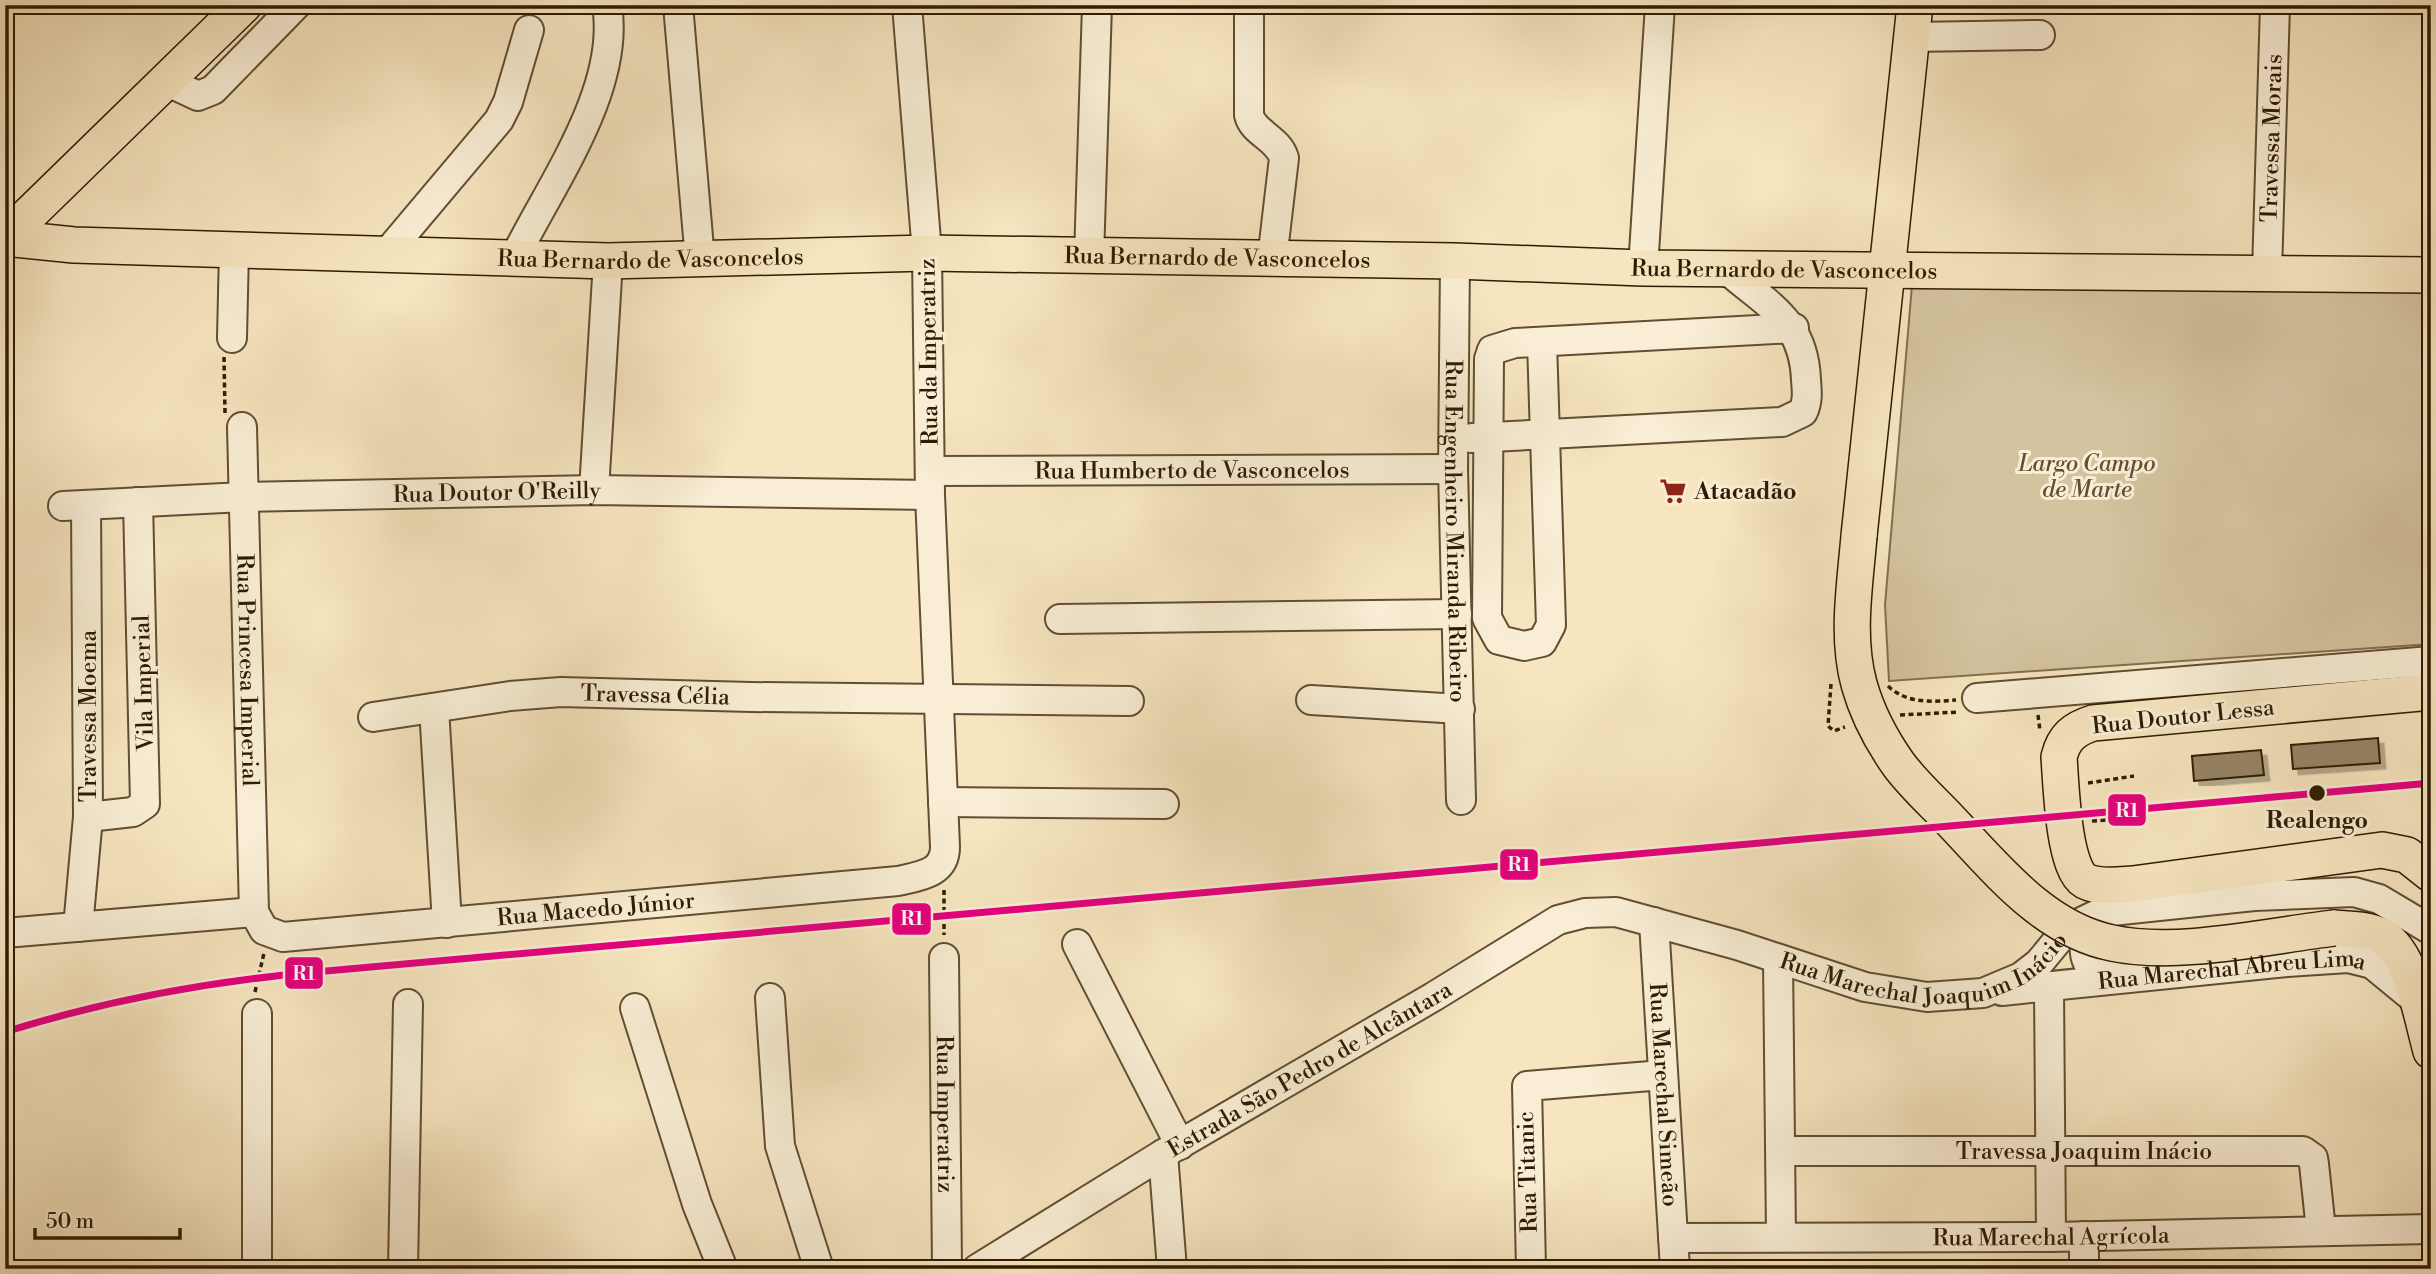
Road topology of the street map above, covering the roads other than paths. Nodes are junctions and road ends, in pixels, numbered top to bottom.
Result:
1 (244, 5) edge
2 (296, 5) edge
3 (607, 5) edge
4 (678, 5) edge
5 (907, 5) edge
6 (1097, 5) edge
7 (1249, 5) edge
8 (1660, 5) edge
9 (2275, 5) edge
10 (1913, 21) edge
11 (529, 30) dead end
12 (2040, 35) dead end
13 (166, 81) junction
14 (54, 190) junction
15 (5, 238) edge
16 (74, 245) junction
17 (234, 250) junction
18 (927, 253) junction
19 (401, 254) junction
20 (1089, 257) junction
21 (514, 259) junction
22 (700, 260) junction
23 (1272, 260) junction
24 (608, 261) junction
25 (1455, 261) junction
26 (1643, 268) junction
27 (1726, 269) junction
28 (1889, 269) junction
29 (2267, 273) junction
30 (2431, 275) edge
31 (1794, 328) junction
32 (1542, 342) junction
33 (228, 349) road end
34 (233, 421) road end
35 (1544, 434) junction
36 (1491, 437) junction
37 (1454, 439) junction
38 (1453, 469) junction
39 (930, 483) junction
40 (594, 490) junction
41 (244, 497) junction
42 (138, 502) junction
43 (75, 505) joint
44 (1457, 614) junction
45 (1060, 619) dead end
46 (2431, 661) edge
47 (2431, 692) edge
48 (1977, 698) road end
49 (938, 699) junction
50 (1311, 700) dead end
51 (1129, 701) dead end
52 (434, 708) junction
53 (1460, 709) junction
54 (373, 717) dead end
55 (1461, 800) dead end
56 (943, 802) junction
57 (1164, 804) dead end
58 (88, 817) junction
59 (943, 872) joint
60 (2431, 874) edge
61 (2102, 912) junction
62 (259, 921) junction
63 (1654, 922) junction
64 (447, 923) junction
65 (78, 927) junction
66 (2431, 930) edge
67 (5, 933) edge
68 (1077, 944) dead end
69 (944, 951) road end
70 (1778, 960) junction
71 (2127, 978) junction
72 (2049, 989) junction
73 (1983, 993) junction
74 (770, 998) dead end
75 (2417, 1001) junction
76 (408, 1004) dead end
77 (635, 1008) dead end
78 (257, 1014) road end
79 (2431, 1051) edge
80 (1662, 1075) junction
81 (1171, 1149) junction
82 (1781, 1151) junction
83 (2050, 1151) junction
84 (2431, 1229) edge
85 (2321, 1230) junction
86 (1782, 1236) junction
87 (2084, 1236) junction
88 (2051, 1237) junction
89 (1673, 1238) junction
90 (257, 1269) edge
91 (403, 1269) edge
92 (723, 1269) edge
93 (819, 1269) edge
94 (947, 1269) edge
95 (976, 1269) edge
96 (1172, 1269) edge
97 (1531, 1269) edge
98 (1675, 1269) edge
99 (2084, 1269) edge

1 - 13 main road
2 - 13 street
3 - 21 street
4 - 22 street
5 - 18 street, Rua da Imperatriz
6 - 20 street
7 - 23 street
8 - 26 street
9 - 29 street, Travessa Morais
10 - 12 street
10 - 28 main road
11 - 19 street
13 - 14 main road
14 - 15 main road
14 - 16 main road
15 - 16 main road, Rua Bernardo de Vasconcelos
16 - 17 main road, Rua Bernardo de Vasconcelos
17 - 19 main road, Rua Bernardo de Vasconcelos
17 - 33 street
18 - 20 main road, Rua Bernardo de Vasconcelos
18 - 22 main road, Rua Bernardo de Vasconcelos
18 - 39 street, Rua da Imperatriz
19 - 21 main road, Rua Bernardo de Vasconcelos
20 - 23 main road, Rua Bernardo de Vasconcelos
21 - 24 main road, Rua Bernardo de Vasconcelos
22 - 24 main road, Rua Bernardo de Vasconcelos
23 - 25 main road, Rua Bernardo de Vasconcelos
24 - 40 street
25 - 26 main road, Rua Bernardo de Vasconcelos
25 - 37 street, Rua Engenheiro Miranda Ribeiro
26 - 27 main road, Rua Bernardo de Vasconcelos
27 - 28 main road, Rua Bernardo de Vasconcelos
27 - 31 street
28 - 29 main road, Rua Bernardo de Vasconcelos
28 - 75 main road, bridge
29 - 30 main road, Rua Bernardo de Vasconcelos
31 - 32 street
31 - 35 street
32 - 35 street
32 - 36 street
34 - 41 street, Rua Princesa Imperial
35 - 36 street
35 - 36 street
36 - 37 street
37 - 38 street, Rua Engenheiro Miranda Ribeiro
38 - 39 street, Rua Humberto de Vasconcelos
38 - 44 street, Rua Engenheiro Miranda Ribeiro
39 - 40 street, Rua Doutor O'Reilly
39 - 49 street, Rua da Imperatriz
40 - 41 street, Rua Doutor O'Reilly
41 - 42 street, Rua Doutor O'Reilly
41 - 62 street, Rua Princesa Imperial
42 - 43 street, Rua Doutor O'Reilly
42 - 58 street, Vila Imperial
43 - 58 street, Travessa Moema
44 - 45 street
44 - 53 street, Rua Engenheiro Miranda Ribeiro
46 - 48 street
47 - 60 main road, Rua Doutor Lessa
49 - 51 street
49 - 52 street, Travessa Célia
49 - 56 street, Rua da Imperatriz
50 - 53 street
52 - 54 street, Travessa Célia
52 - 64 street
53 - 55 street, Rua Engenheiro Miranda Ribeiro
56 - 57 street
56 - 59 street, Rua da Imperatriz
58 - 65 street, Travessa Moema
59 - 64 street, Rua Macedo Júnior
61 - 66 street, Rua Marechal Joaquim Inácio
61 - 71 street
61 - 73 street, Rua Marechal Joaquim Inácio
62 - 64 street, Rua Macedo Júnior
62 - 65 street, Rua Macedo Júnior
63 - 70 street, Rua Marechal Joaquim Inácio
63 - 80 street, Rua Marechal Simeão
63 - 81 street, Estrada São Pedro de Alcântara
65 - 67 street, Rua Macedo Júnior
68 - 81 street
69 - 94 street, Rua Imperatriz
70 - 73 street, Rua Marechal Joaquim Inácio
70 - 82 street
71 - 72 street, Rua Marechal Abreu Lima
71 - 75 street, Rua Marechal Abreu Lima
72 - 73 street, Rua Marechal Abreu Lima
72 - 83 street
74 - 93 street
75 - 79 main road
76 - 91 street
77 - 92 street
78 - 90 street
80 - 89 street, Rua Marechal Simeão
80 - 97 street, Rua Titanic
81 - 95 street, Estrada São Pedro de Alcântara
81 - 96 street
82 - 83 street, Travessa Joaquim Inácio
82 - 86 street
83 - 85 street, Travessa Joaquim Inácio
83 - 88 street
84 - 85 street, Rua Marechal Agrícola
85 - 87 street, Rua Marechal Agrícola
86 - 88 street, Rua Marechal Agrícola
86 - 89 street, Rua Marechal Agrícola
87 - 88 street, Rua Marechal Agrícola
87 - 99 street
89 - 98 street, Rua Marechal Simeão

